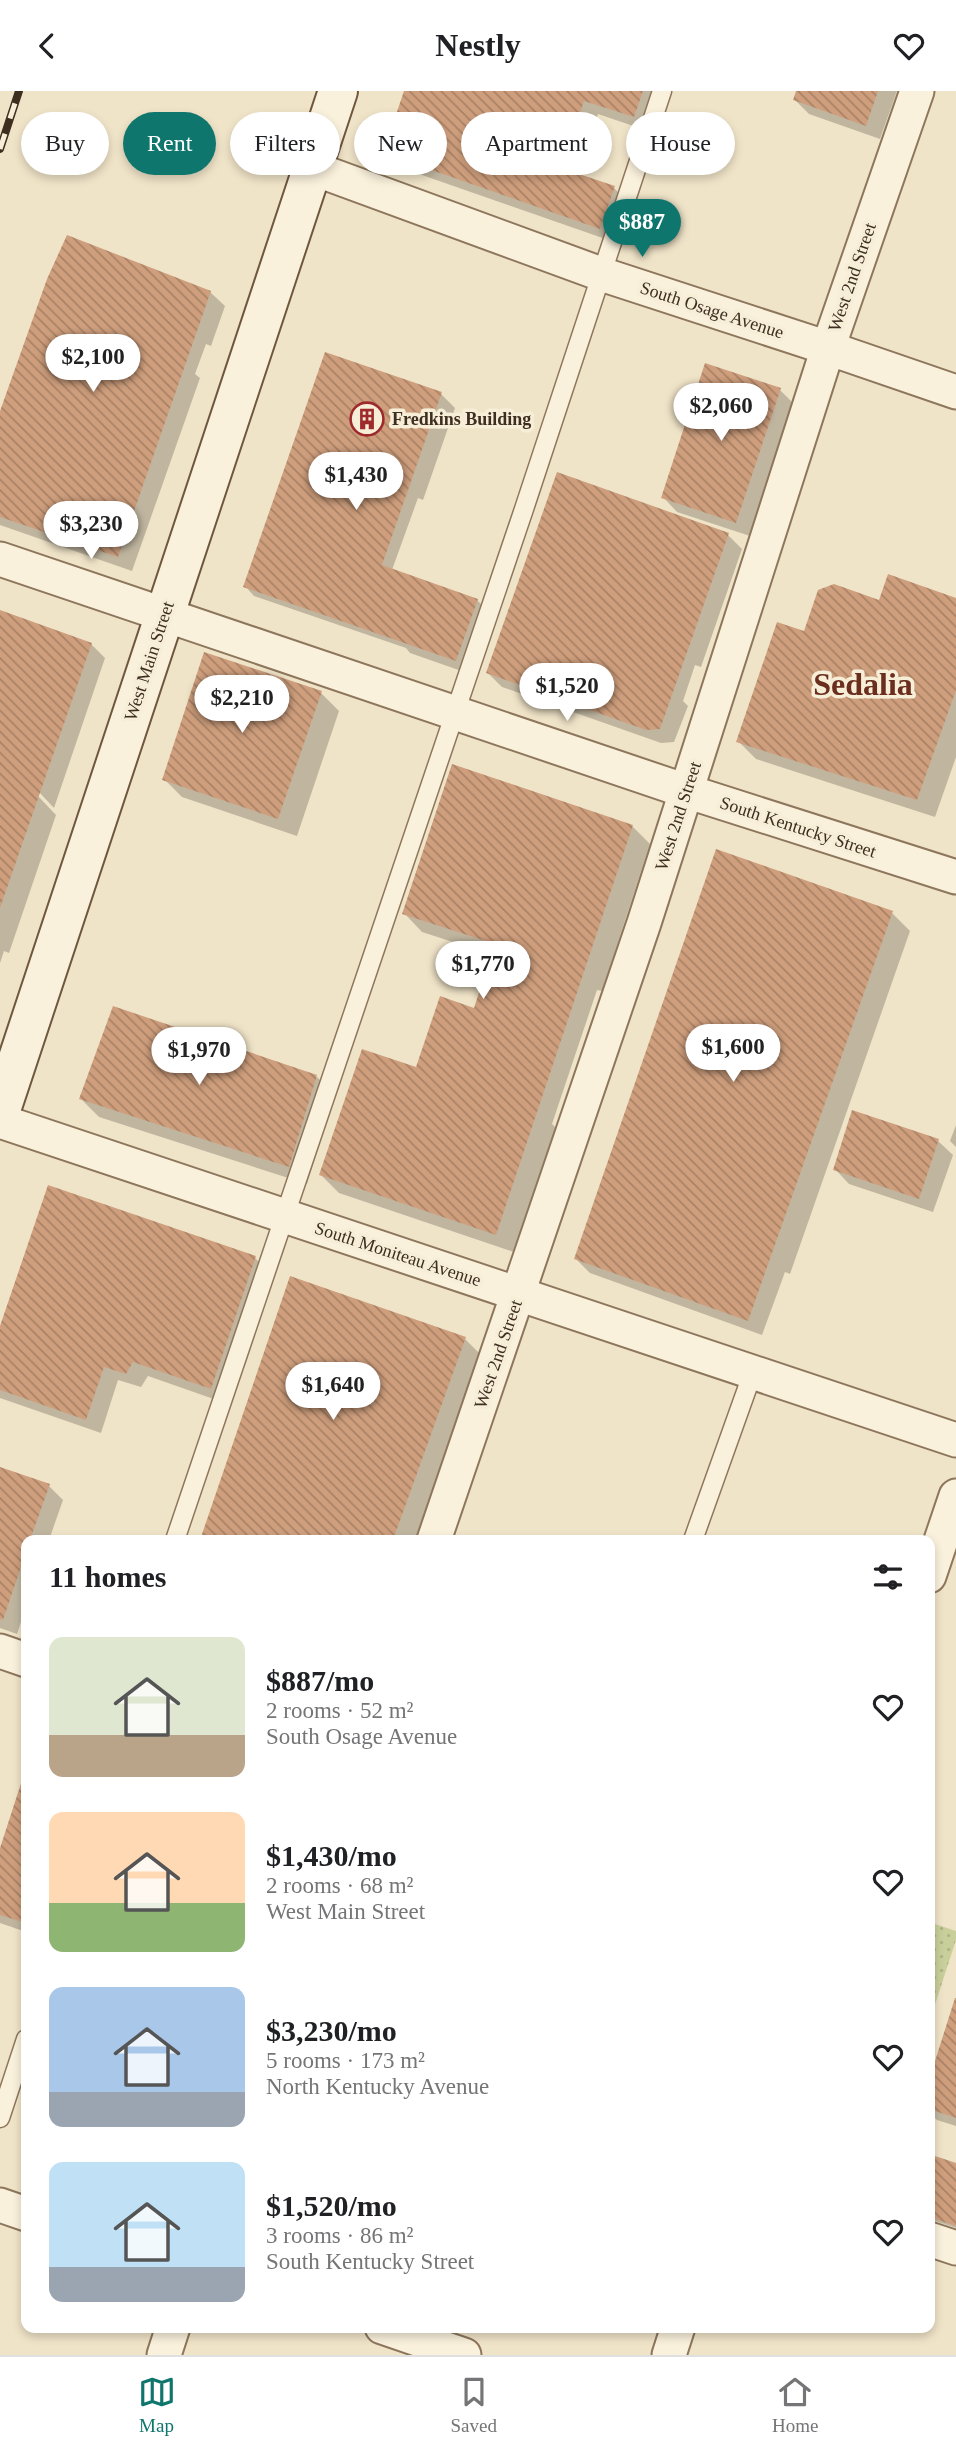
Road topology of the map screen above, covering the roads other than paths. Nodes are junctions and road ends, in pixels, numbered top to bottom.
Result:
1 (338, 91) edge
2 (662, 91) edge
3 (917, 91) edge
4 (331, 112) edge
5 (310, 175) edge
6 (331, 175) edge
7 (601, 274) junction
8 (828, 348) junction
9 (956, 392) edge
10 (0, 559) edge
11 (164, 614) junction
12 (454, 713) junction
13 (686, 792) junction
14 (956, 877) edge
15 (0, 1113) edge
16 (0, 1121) edge
17 (284, 1216) junction
18 (518, 1294) junction
19 (752, 1372) junction
20 (956, 1440) edge
21 (956, 1496) edge
22 (177, 1535) edge
23 (436, 1535) edge
24 (696, 1535) edge
25 (935, 1558) edge
26 (0, 1651) edge
27 (21, 1658) edge
28 (21, 2054) edge
29 (0, 2118) edge
30 (0, 2205) edge
31 (21, 2212) edge
32 (935, 2241) edge
33 (956, 2248) edge
34 (171, 2333) edge
35 (398, 2333) edge
36 (676, 2333) edge
37 (420, 2341) edge
38 (164, 2355) edge
39 (464, 2355) edge
40 (669, 2355) edge

1 - 4 main road, West Main Street
2 - 7 lane
3 - 8 street, West 2nd Street
5 - 11 main road, West Main Street
6 - 7 street, South Osage Avenue
7 - 8 street, South Osage Avenue
7 - 12 lane
8 - 9 street, South Osage Avenue
8 - 13 street, West 2nd Street
10 - 11 street, South Kentucky Street
11 - 12 street, South Kentucky Street
11 - 15 main road, West Main Street
12 - 13 street, South Kentucky Street
12 - 17 lane
13 - 14 street, South Kentucky Street
13 - 18 street, West 2nd Street
16 - 17 street, South Moniteau Avenue
17 - 18 street, South Moniteau Avenue
17 - 22 lane
18 - 19 street, South Moniteau Avenue
18 - 23 street, West 2nd Street
19 - 20 street, South Moniteau Avenue
19 - 24 lane
21 - 25 street
26 - 27 street
28 - 29 lane
30 - 31 street
32 - 33 street
34 - 38 street
35 - 37 street
36 - 40 street
37 - 39 street

